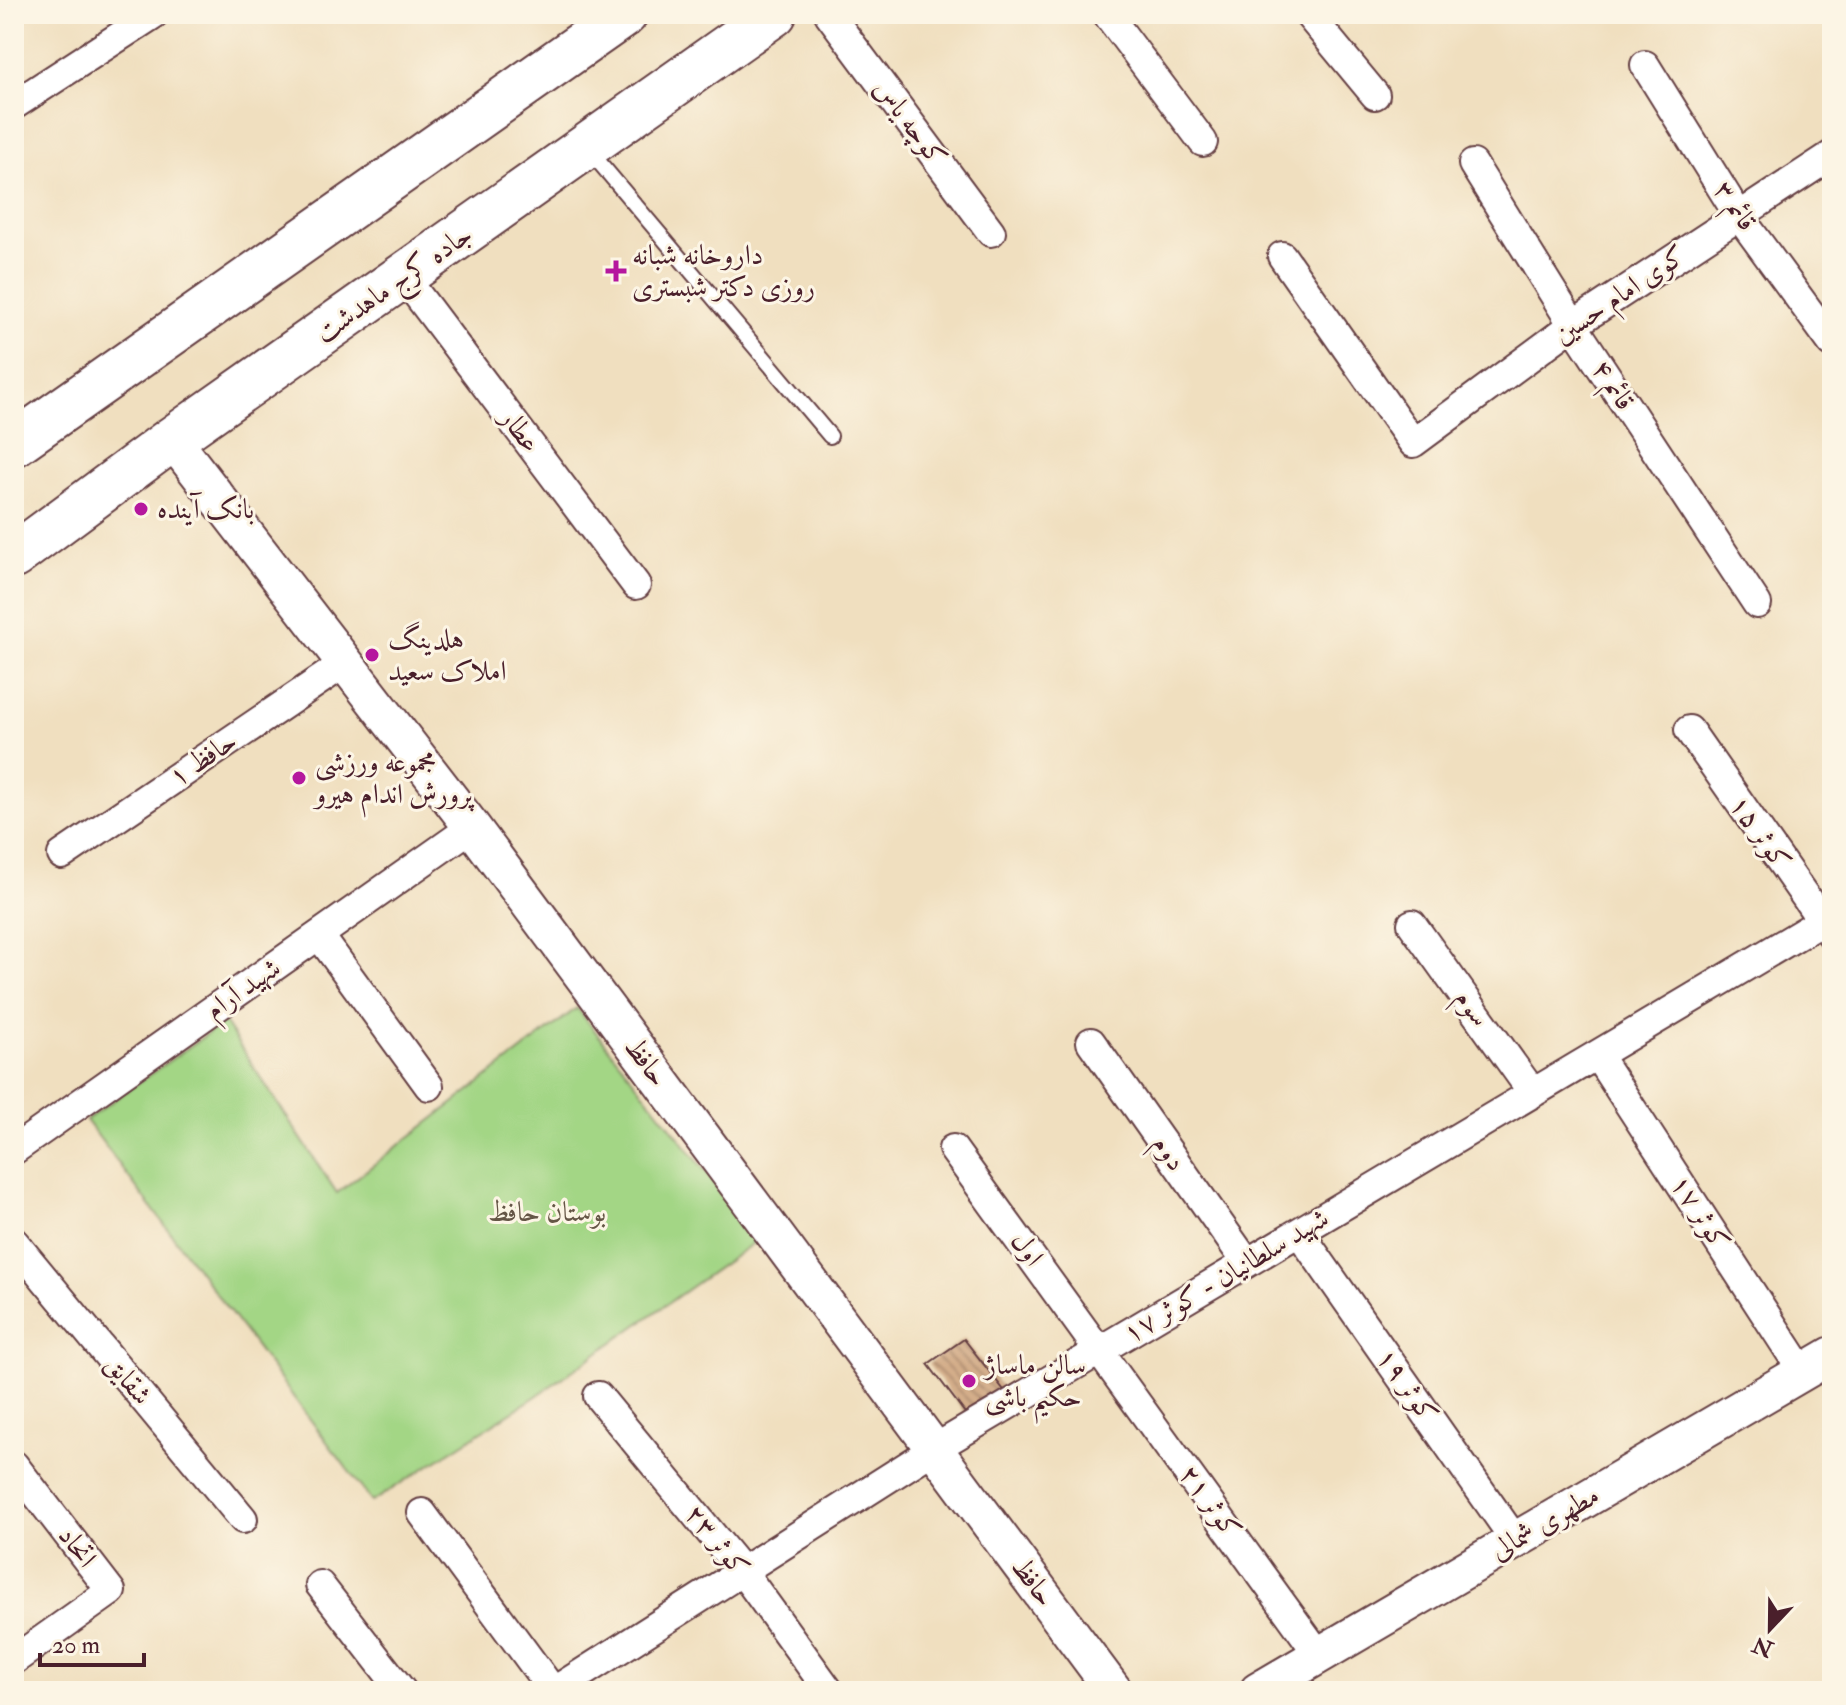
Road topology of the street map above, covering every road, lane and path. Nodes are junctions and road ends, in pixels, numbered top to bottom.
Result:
1 (154, 14) edge
2 (625, 14) edge
3 (774, 14) edge
4 (829, 14) edge
5 (1107, 14) edge
6 (1308, 14) edge
7 (1645, 65) dead end
8 (1375, 95) dead end
9 (14, 105) edge
10 (1203, 142) dead end
11 (588, 148) junction
12 (1832, 155) edge
13 (1473, 164) dead end
14 (1739, 216) junction
15 (991, 232) dead end
16 (1282, 256) dead end
17 (404, 277) junction
18 (1573, 325) junction
19 (1832, 343) edge
20 (830, 436) dead end
21 (172, 439) junction
22 (14, 444) edge
23 (14, 556) edge
24 (636, 585) dead end
25 (1757, 604) dead end
26 (345, 663) junction
27 (1689, 730) dead end
28 (472, 827) junction
29 (62, 855) dead end
30 (1412, 924) dead end
31 (1827, 928) edge
32 (319, 935) junction
33 (1091, 1042) dead end
34 (1597, 1055) junction
35 (429, 1086) dead end
36 (1533, 1093) junction
37 (953, 1149) dead end
38 (14, 1150) edge
39 (1299, 1232) junction
40 (14, 1242) edge
41 (1247, 1263) junction
42 (1101, 1350) junction
43 (1818, 1364) edge
44 (598, 1396) dead end
45 (934, 1449) junction
46 (14, 1465) edge
47 (422, 1513) dead end
48 (243, 1519) dead end
49 (1515, 1540) junction
50 (742, 1571) junction
51 (320, 1585) dead end
52 (1319, 1655) junction
53 (14, 1660) edge
54 (402, 1691) edge
55 (553, 1691) edge
56 (829, 1691) edge
57 (1114, 1691) edge
58 (1258, 1691) edge

1 - 9 street
2 - 22 main road
3 - 11 main road, جاده کرج ماهدشت
4 - 15 street, کوچه یاس
5 - 10 street
6 - 8 street
7 - 14 street, قائم ۳
11 - 17 main road, جاده کرج ماهدشت
11 - 20 lane
12 - 14 street, کوی امام حسین
13 - 18 street, قائم ۴
14 - 18 street, کوی امام حسین
14 - 19 street, قائم ۳
16 - 18 street, کوی امام حسین
17 - 21 main road, جاده کرج ماهدشت
17 - 24 street, عطار
18 - 25 street, قائم ۴
21 - 23 main road, جاده کرج ماهدشت
21 - 26 street, حافظ
26 - 28 street, حافظ
26 - 29 street, حافظ ۱
27 - 31 street, کوثر ۱۵
28 - 32 street, شهید آرام
28 - 45 street, حافظ
30 - 36 street, سوم
31 - 34 street, شهید سلطانیان - کوثر ۱۷
32 - 35 street
32 - 38 street, شهید آرام
33 - 41 street, دوم
34 - 36 street, شهید سلطانیان - کوثر ۱۷
34 - 43 street, کوثر ۱۷
36 - 39 street, شهید سلطانیان - کوثر ۱۷
37 - 42 street, اول
39 - 41 street, شهید سلطانیان - کوثر ۱۷
39 - 49 street, کوثر ۱۹
40 - 48 street, شقایق
41 - 42 street, شهید سلطانیان - کوثر ۱۷
42 - 45 street, شهید سلطانیان - کوثر ۱۷
42 - 52 street, کوثر ۲۱
43 - 49 street, مطهری شمالی
44 - 50 street, کوثر ۲۳
45 - 50 street, شهید سلطانیان - کوثر ۱۷
45 - 57 street, حافظ
46 - 53 street, اتحاد
47 - 55 street
49 - 52 street, مطهری شمالی
50 - 55 street, شهید سلطانیان - کوثر ۱۷
50 - 56 street, کوثر ۲۳
51 - 54 street
52 - 58 street, مطهری شمالی

